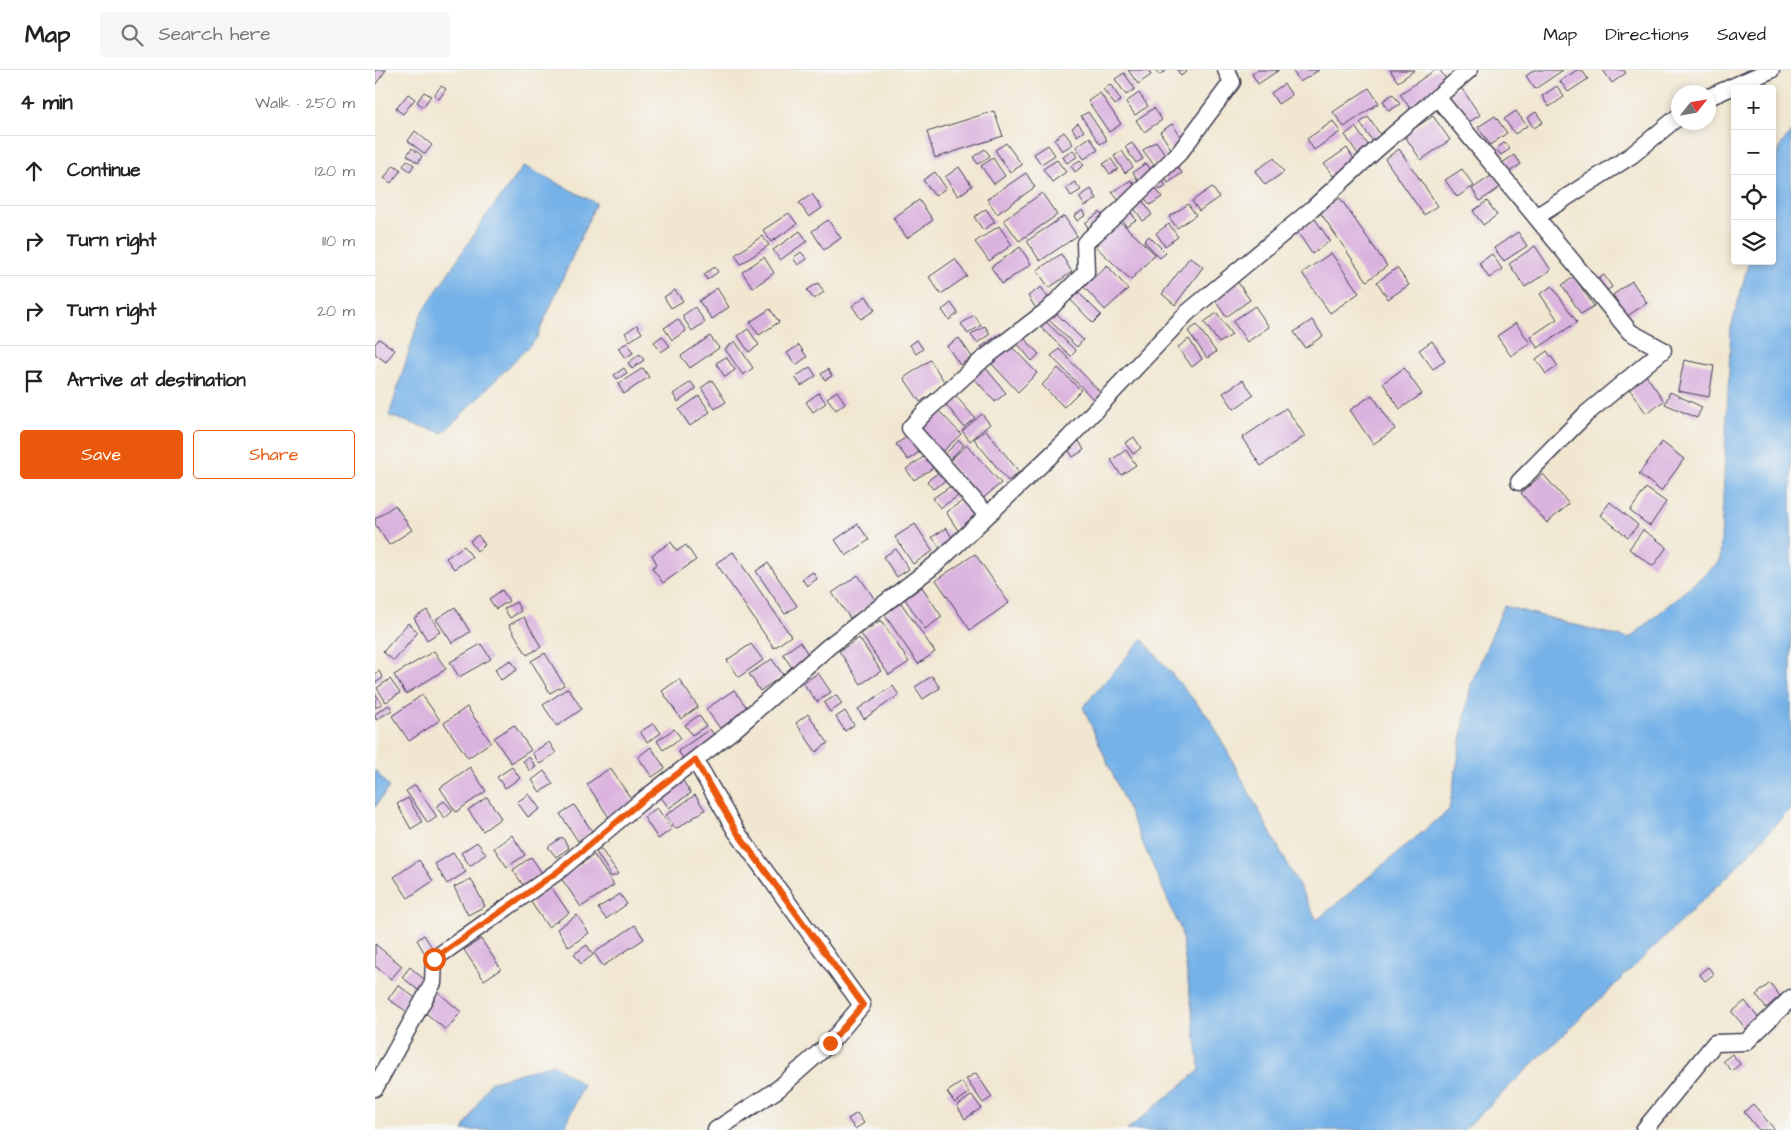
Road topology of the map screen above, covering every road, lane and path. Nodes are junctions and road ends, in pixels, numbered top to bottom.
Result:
1 (1226, 70) edge
2 (1469, 70) edge
3 (1771, 70) edge
4 (1716, 94) edge
5 (1437, 97) junction
6 (1671, 123) edge
7 (1536, 217) junction
8 (1519, 482) dead end
9 (987, 515) junction
10 (695, 760) junction
11 (1791, 998) edge
12 (375, 1088) edge
13 (716, 1130) edge
14 (1644, 1130) edge

1 - 9 street
2 - 5 street
3 - 4 street
5 - 7 street
5 - 9 street
6 - 7 street
7 - 8 street
9 - 10 street
10 - 12 street
10 - 13 street
11 - 14 street

